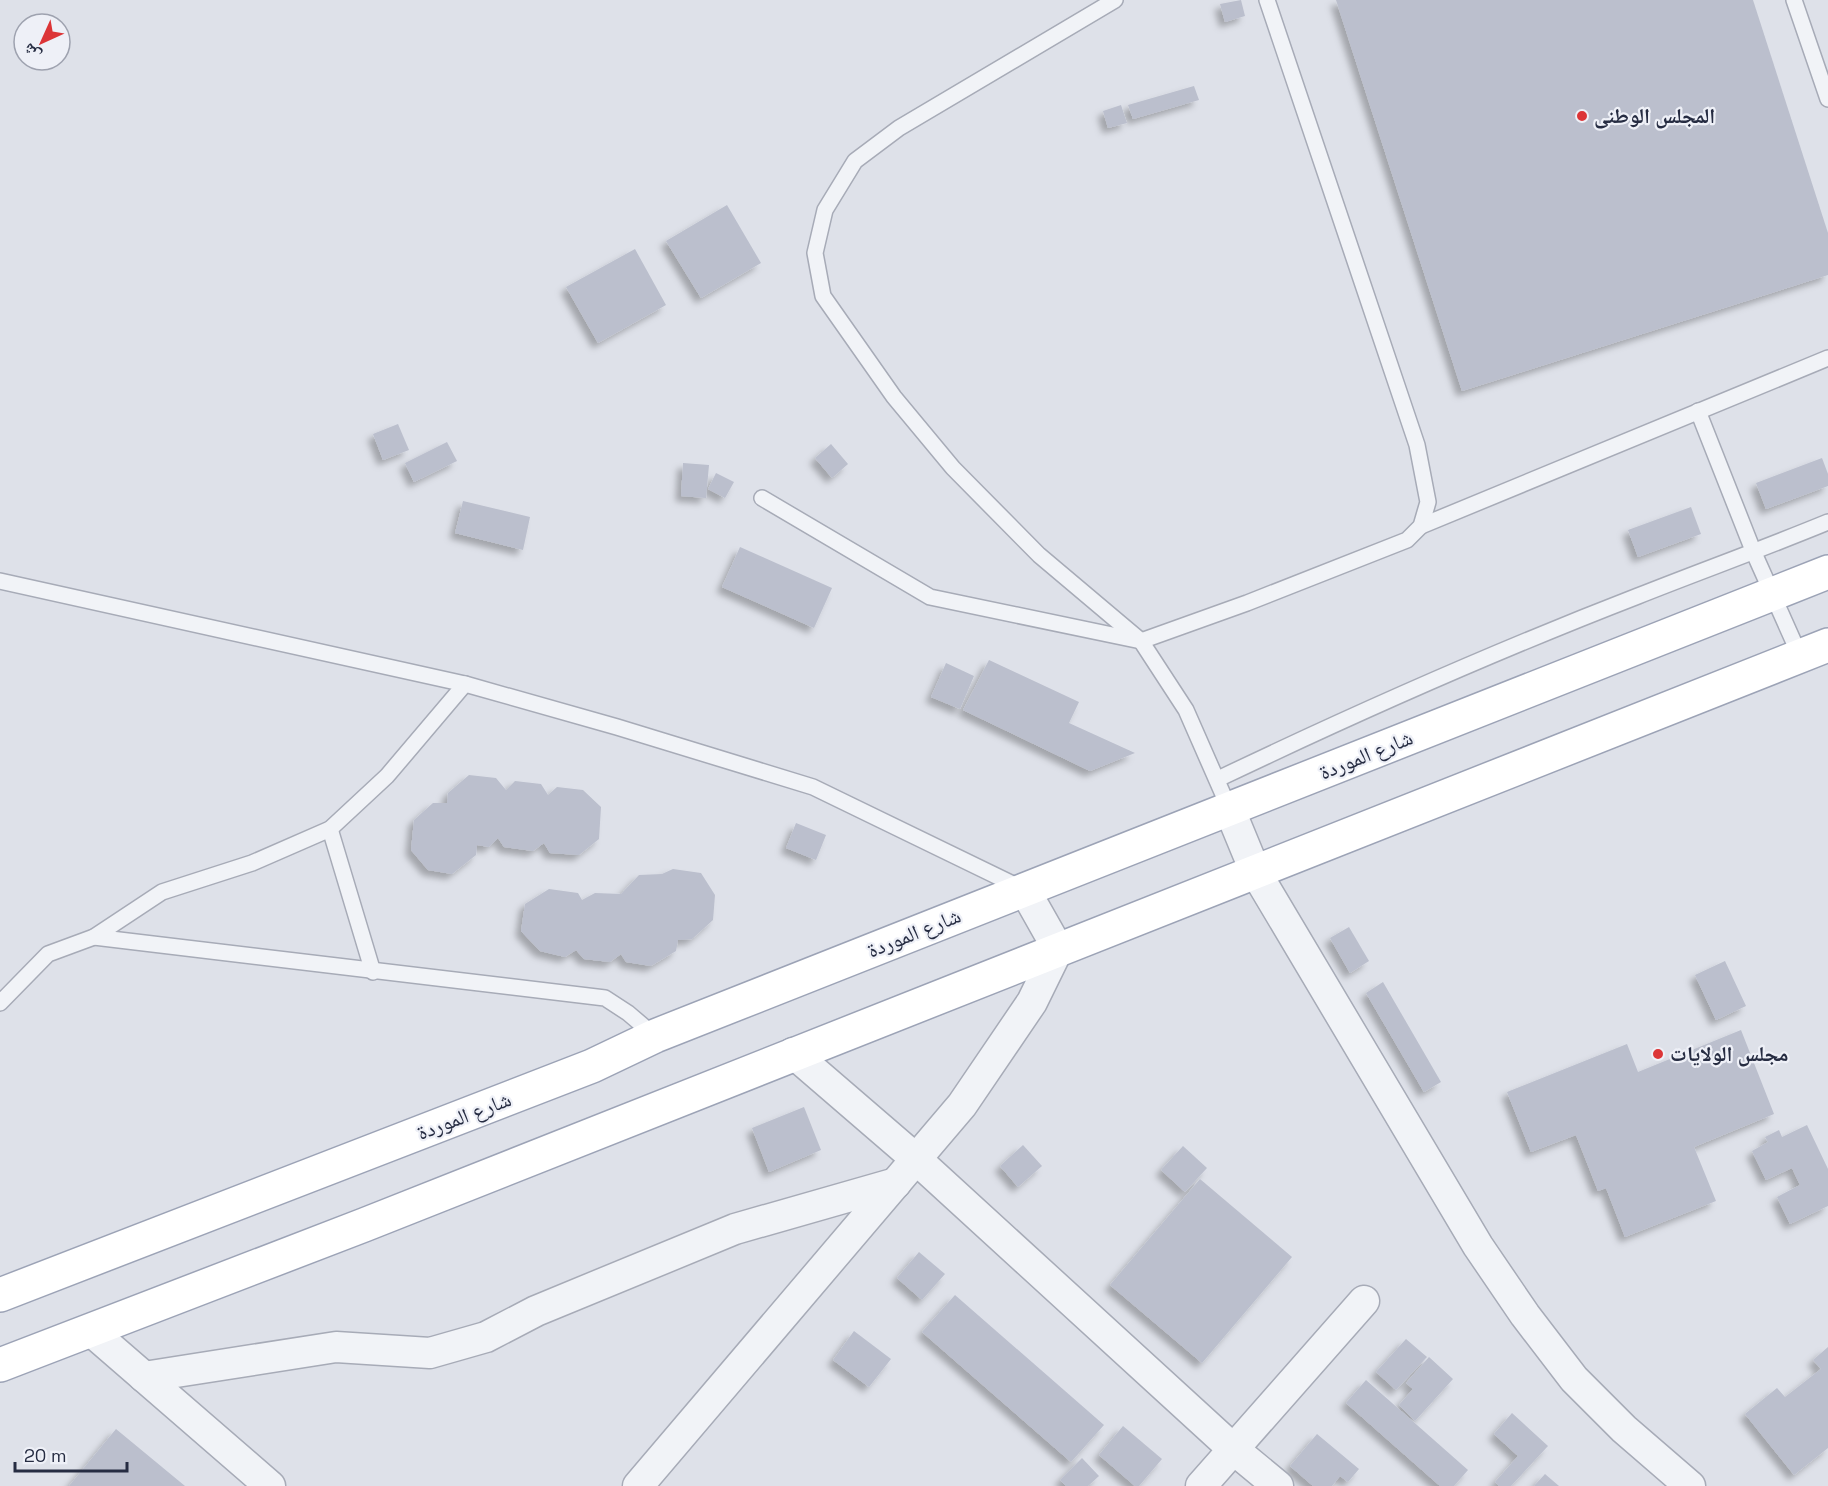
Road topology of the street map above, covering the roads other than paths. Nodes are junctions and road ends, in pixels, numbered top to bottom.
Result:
1 (1115, 0) edge
2 (1267, 0) edge
3 (1794, 0) edge
4 (1828, 99) edge
5 (1828, 358) edge
6 (1698, 411) junction
7 (762, 498) dead end
8 (1828, 522) edge
9 (1421, 526) junction
10 (1754, 553) junction
11 (1828, 572) edge
12 (0, 581) edge
13 (1772, 594) junction
14 (1141, 641) junction
15 (1814, 650) edge
16 (465, 684) junction
17 (1224, 794) junction
18 (330, 829) junction
19 (1255, 871) junction
20 (1024, 889) junction
21 (94, 938) junction
22 (1058, 949) junction
23 (373, 972) junction
24 (0, 1003) edge
25 (655, 1036) junction
26 (793, 1053) junction
27 (916, 1159) junction
28 (896, 1183) junction
29 (0, 1295) edge
30 (1364, 1301) dead end
31 (90, 1330) junction
32 (0, 1365) edge
33 (144, 1377) junction
34 (1232, 1448) junction
35 (270, 1486) edge
36 (638, 1486) edge
37 (1201, 1486) edge
38 (1278, 1486) edge
39 (1690, 1486) edge

1 - 14 lane
2 - 9 lane
3 - 4 lane
5 - 6 lane
6 - 9 lane
6 - 10 lane
7 - 14 lane
8 - 10 lane
9 - 14 lane
10 - 13 lane
10 - 17 lane
11 - 13 main road, شارع الموردة
12 - 16 lane
13 - 15 lane
13 - 17 main road, شارع الموردة
14 - 17 lane
15 - 19 main road
16 - 18 lane
16 - 20 lane
17 - 19 street
17 - 20 main road, شارع الموردة
18 - 21 lane
18 - 23 lane
19 - 22 main road
19 - 39 street
20 - 22 street
20 - 25 main road, شارع الموردة
21 - 23 lane
21 - 24 lane
22 - 26 main road
22 - 27 street
23 - 25 lane
25 - 29 main road, شارع الموردة
26 - 27 street
26 - 31 main road
27 - 28 street
27 - 34 street
28 - 33 street
28 - 36 street
30 - 34 street
31 - 32 main road
31 - 33 street
33 - 35 street
34 - 37 street
34 - 38 street

